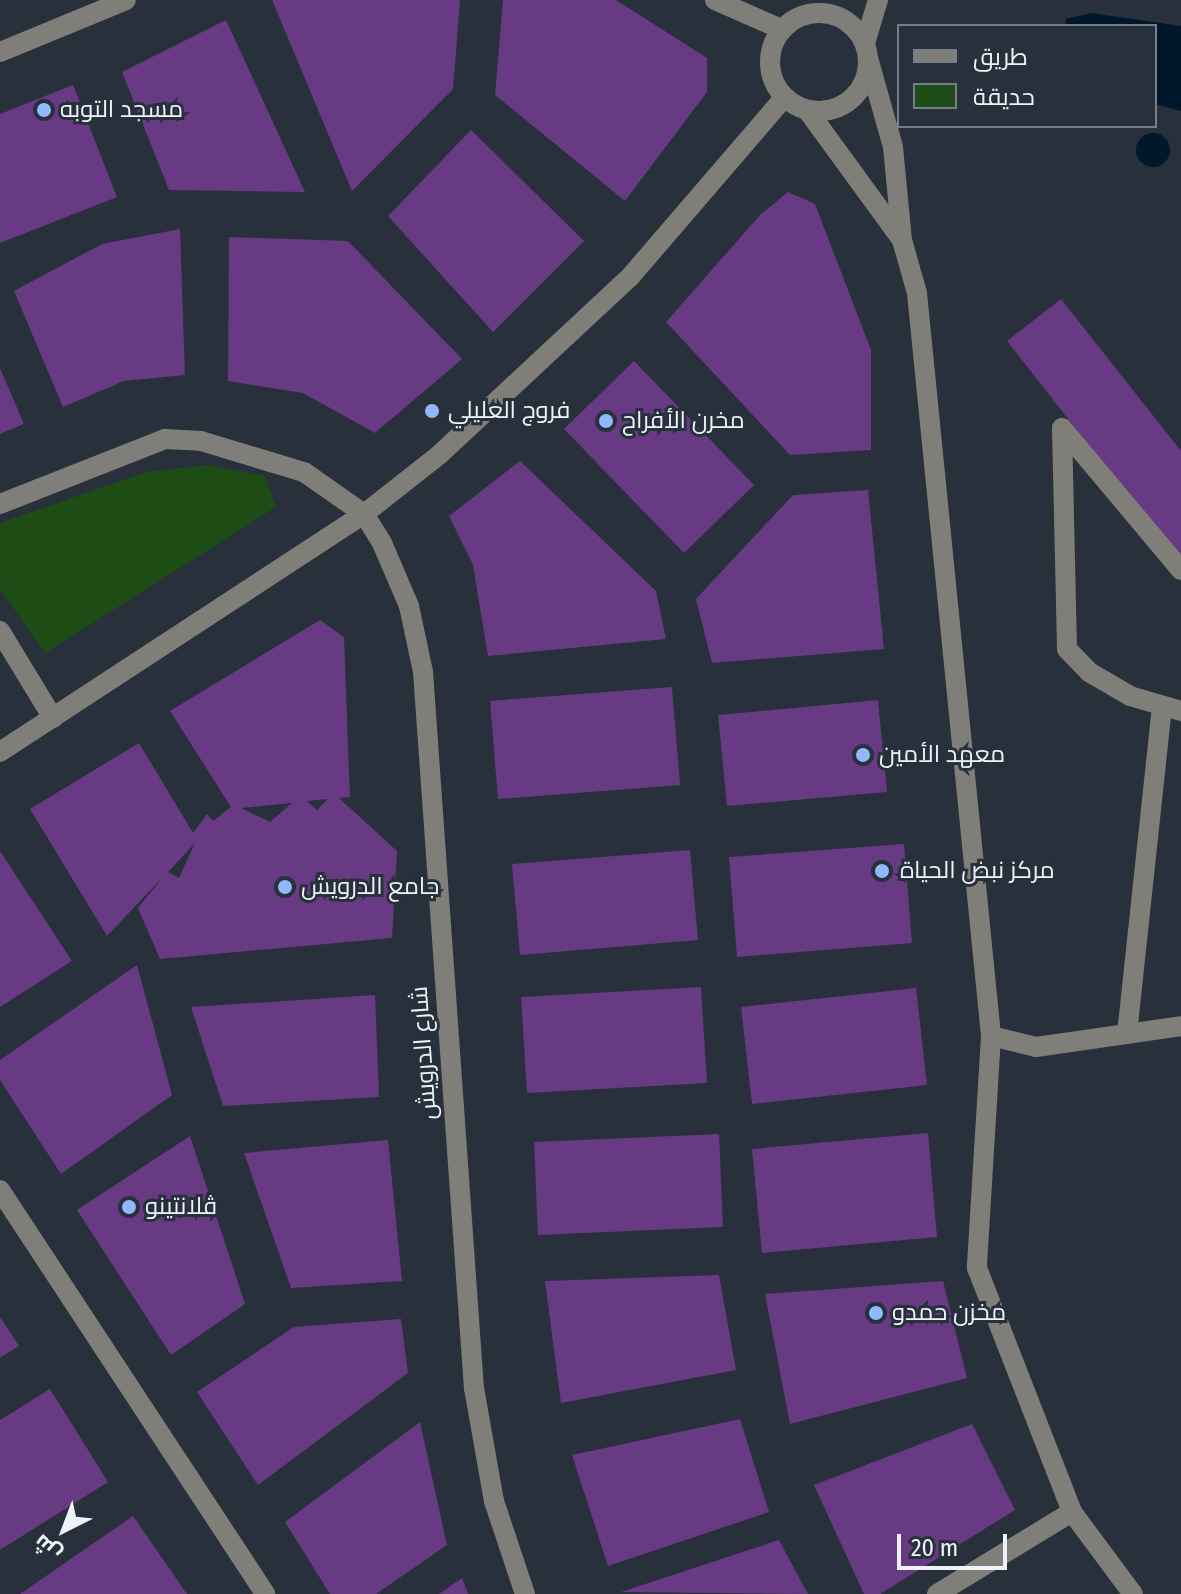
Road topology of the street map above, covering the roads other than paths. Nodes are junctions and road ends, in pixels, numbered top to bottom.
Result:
1 (126, 0) edge
2 (715, 0) edge
3 (815, 0) edge
4 (878, 0) edge
5 (790, 23) junction
6 (866, 50) junction
7 (0, 52) edge
8 (784, 98) junction
9 (808, 111) junction
10 (902, 240) junction
11 (0, 504) edge
12 (364, 514) junction
13 (1181, 570) edge
14 (0, 631) edge
15 (1172, 708) edge
16 (53, 718) junction
17 (0, 752) edge
18 (1181, 1025) edge
19 (1127, 1034) junction
20 (991, 1036) junction
21 (0, 1190) edge
22 (1072, 1512) junction
23 (265, 1594) edge
24 (525, 1594) edge
25 (937, 1594) edge
26 (1133, 1594) edge

1 - 7 street
2 - 5 street
3 - 5 street
4 - 6 street
5 - 6 street
5 - 8 street
6 - 9 street
6 - 10 street
8 - 9 street
8 - 12 street
9 - 10 street
10 - 20 street
11 - 12 street
12 - 16 street
12 - 24 street, شارع الدرويش
13 - 15 street
14 - 16 street
15 - 19 street
16 - 17 street
18 - 19 street
19 - 20 street
20 - 22 street
21 - 23 street
22 - 25 street
22 - 26 street

